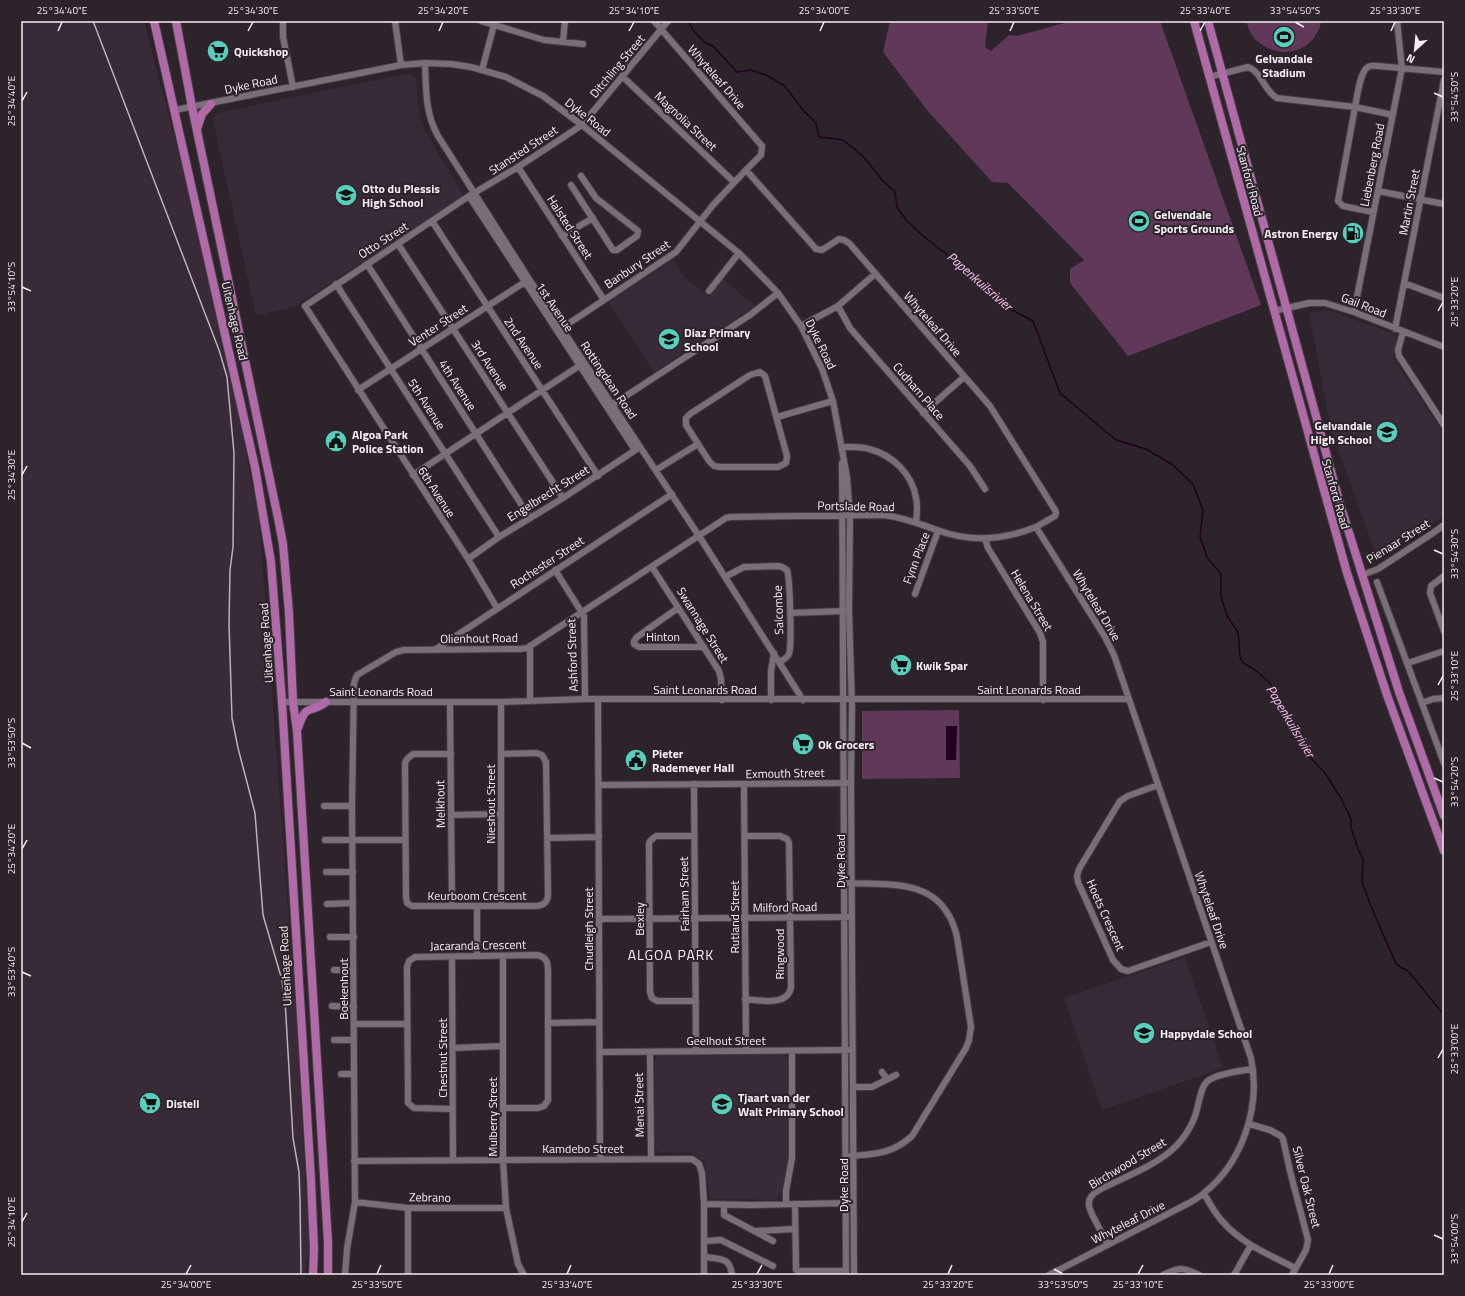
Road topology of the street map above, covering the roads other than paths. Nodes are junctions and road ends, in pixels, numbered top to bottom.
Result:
1 (154, 21) edge
2 (176, 21) edge
3 (283, 21) edge
4 (395, 21) edge
5 (481, 21) edge
6 (565, 21) edge
7 (654, 21) edge
8 (668, 21) edge
9 (1194, 21) edge
10 (1208, 21) edge
11 (1397, 21) edge
12 (495, 23) edge
13 (662, 29) junction
14 (563, 42) junction
15 (583, 44) dead end
16 (425, 63) junction
17 (400, 65) junction
18 (1402, 68) junction
19 (482, 70) junction
20 (1444, 72) edge
21 (1222, 74) junction
22 (622, 76) junction
23 (1209, 78) junction
24 (1444, 80) edge
25 (293, 87) junction
26 (211, 104) junction
27 (192, 107) junction
28 (1355, 107) junction
29 (175, 110) junction
30 (1393, 115) junction
31 (1441, 115) edge
32 (582, 125) junction
33 (197, 131) junction
34 (518, 167) junction
35 (746, 170) junction
36 (581, 176) dead end
37 (734, 182) junction
38 (571, 185) dead end
39 (1378, 191) junction
40 (472, 195) junction
41 (596, 198) junction
42 (1420, 199) junction
43 (1444, 204) edge
44 (584, 205) junction
45 (1374, 212) junction
46 (593, 218) junction
47 (432, 222) junction
48 (701, 222) junction
49 (562, 236) junction
50 (398, 244) junction
51 (739, 253) junction
52 (367, 264) junction
53 (875, 274) junction
54 (527, 280) junction
55 (1404, 283) junction
56 (336, 284) junction
57 (709, 291) dead end
58 (778, 293) junction
59 (1444, 298) edge
60 (604, 300) junction
61 (838, 306) junction
62 (487, 307) junction
63 (305, 308) joint
64 (1286, 308) junction
65 (1274, 311) junction
66 (1354, 312) junction
67 (801, 326) junction
68 (562, 328) junction
69 (453, 329) junction
70 (1395, 329) junction
71 (1403, 332) junction
72 (1444, 347) edge
73 (422, 349) junction
74 (582, 364) junction
75 (390, 369) junction
76 (964, 377) junction
77 (358, 390) junction
78 (542, 390) junction
79 (833, 401) junction
80 (612, 405) junction
81 (508, 413) junction
82 (923, 413) junction
83 (777, 417) junction
84 (1444, 425) edge
85 (476, 433) junction
86 (698, 444) junction
87 (842, 447) junction
88 (638, 448) junction
89 (445, 453) junction
90 (656, 470) junction
91 (413, 475) junction
92 (598, 476) junction
93 (985, 489) dead end
94 (672, 494) junction
95 (563, 498) junction
96 (841, 516) junction
97 (850, 516) junction
98 (530, 518) junction
99 (916, 522) junction
100 (1444, 525) edge
101 (1036, 527) junction
102 (938, 531) junction
103 (700, 536) junction
104 (499, 537) junction
105 (985, 539) junction
106 (468, 559) junction
107 (652, 567) junction
108 (555, 570) junction
109 (1362, 575) junction
110 (1444, 576) edge
111 (725, 577) junction
112 (1377, 582) dead end
113 (915, 594) dead end
114 (497, 608) junction
115 (678, 608) junction
116 (842, 611) junction
117 (850, 611) junction
118 (582, 612) junction
119 (790, 613) junction
120 (1443, 627) edge
121 (530, 646) junction
122 (704, 647) junction
123 (435, 650) junction
124 (1444, 651) edge
125 (774, 653) junction
126 (780, 662) junction
127 (1408, 663) junction
128 (1444, 698) edge
129 (584, 699) junction
130 (844, 699) junction
131 (852, 699) junction
132 (1129, 699) junction
133 (530, 700) junction
134 (598, 700) junction
135 (722, 700) junction
136 (771, 700) junction
137 (803, 700) junction
138 (1043, 700) junction
139 (282, 702) junction
140 (294, 702) junction
141 (326, 702) junction
142 (354, 702) junction
143 (450, 702) junction
144 (501, 702) junction
145 (1422, 703) junction
146 (297, 731) junction
147 (451, 754) junction
148 (501, 754) junction
149 (1444, 762) edge
150 (843, 783) junction
151 (851, 783) junction
152 (694, 784) junction
153 (744, 784) junction
154 (599, 785) junction
155 (1158, 786) junction
156 (324, 806) dead end
157 (352, 806) junction
158 (501, 814) junction
159 (451, 815) junction
160 (1444, 816) edge
161 (694, 836) junction
162 (745, 836) junction
163 (599, 837) junction
164 (547, 838) junction
165 (325, 840) dead end
166 (352, 840) junction
167 (405, 840) junction
168 (1444, 851) edge
169 (326, 872) dead end
170 (353, 872) junction
171 (844, 883) junction
172 (851, 884) junction
173 (353, 903) junction
174 (327, 904) dead end
175 (452, 906) junction
176 (502, 906) junction
177 (476, 907) junction
178 (844, 917) junction
179 (852, 917) junction
180 (695, 918) junction
181 (790, 918) junction
182 (599, 919) junction
183 (650, 919) junction
184 (745, 919) junction
185 (330, 937) dead end
186 (354, 937) junction
187 (1211, 942) junction
188 (452, 956) junction
189 (477, 956) junction
190 (503, 956) junction
191 (334, 970) dead end
192 (353, 970) junction
193 (745, 999) junction
194 (696, 1001) junction
195 (332, 1006) dead end
196 (354, 1007) junction
197 (599, 1022) junction
198 (548, 1023) junction
199 (354, 1024) junction
200 (408, 1024) junction
201 (334, 1040) dead end
202 (354, 1040) junction
203 (502, 1046) junction
204 (453, 1048) junction
205 (696, 1050) junction
206 (845, 1050) junction
207 (853, 1050) junction
208 (746, 1051) junction
209 (792, 1051) junction
210 (600, 1052) junction
211 (650, 1052) junction
212 (1253, 1069) junction
213 (882, 1072) dead end
214 (340, 1074) dead end
215 (354, 1074) junction
216 (896, 1075) dead end
217 (887, 1079) junction
218 (853, 1087) junction
219 (503, 1108) junction
220 (452, 1109) junction
221 (1249, 1124) junction
222 (854, 1155) junction
223 (846, 1156) junction
224 (651, 1158) junction
225 (600, 1159) junction
226 (453, 1160) junction
227 (503, 1160) junction
228 (354, 1161) junction
229 (1204, 1194) junction
230 (355, 1202) junction
231 (704, 1204) junction
232 (786, 1204) junction
233 (795, 1204) junction
234 (847, 1204) junction
235 (854, 1204) junction
236 (724, 1205) junction
237 (408, 1208) junction
238 (506, 1208) junction
239 (794, 1229) junction
240 (754, 1231) junction
241 (773, 1240) dead end
242 (705, 1241) junction
243 (1108, 1245) junction
244 (1251, 1245) junction
245 (705, 1257) junction
246 (773, 1266) dead end
247 (1296, 1268) junction
248 (846, 1273) edge
249 (313, 1275) edge
250 (328, 1275) edge
251 (345, 1275) edge
252 (408, 1275) edge
253 (524, 1275) edge
254 (704, 1275) edge
255 (732, 1275) edge
256 (854, 1275) edge
257 (1049, 1275) edge
258 (1163, 1275) edge
259 (1199, 1275) edge
260 (1234, 1275) edge
261 (1292, 1275) edge

1 - 29 main road, Uitenhage Road
2 - 27 main road, Uitenhage Road
3 - 25 street
4 - 17 street
5 - 12 street
6 - 14 street
7 - 13 street, Whyteleaf Drive
8 - 13 street, Ditchling Street
9 - 23 main road, Stanford Road
10 - 21 main road, Stanford Road
11 - 18 street, Liebenberg Road
12 - 14 street
12 - 19 street
13 - 22 street, Ditchling Street
13 - 35 street, Whyteleaf Drive
14 - 15 street
16 - 17 street, Dyke Road
16 - 19 street, Dyke Road
16 - 40 street, Rottingdean Road
17 - 25 street, Dyke Road
18 - 20 street
18 - 28 street
18 - 30 street, Liebenberg Road
19 - 32 street, Dyke Road
21 - 23 street
21 - 28 street
21 - 64 main road, Stanford Road
22 - 32 street, Ditchling Street
22 - 37 street, Magnolia Street
23 - 65 main road, Stanford Road
24 - 31 street, Martin Street
25 - 26 street, Dyke Road
26 - 27 street, Dyke Road
26 - 33 main road
27 - 29 street, Dyke Road
27 - 33 main road, Uitenhage Road
28 - 30 street
28 - 45 street
29 - 139 main road, Uitenhage Road
30 - 39 street, Liebenberg Road
31 - 42 street, Martin Street
32 - 34 street, Stansted Street
32 - 48 street, Dyke Road
33 - 140 main road, Uitenhage Road
34 - 40 street, Stansted Street
34 - 49 street, Halsted Street
35 - 37 street, Banbury Street
35 - 53 street, Whyteleaf Drive
36 - 41 street
37 - 48 street, Banbury Street
38 - 44 street
39 - 42 street
39 - 45 street, Liebenberg Road
40 - 47 street, Otto Street
40 - 54 street, Rottingdean Road
41 - 44 street
41 - 46 street
42 - 43 street
42 - 55 street, Martin Street
44 - 46 street
45 - 66 street, Liebenberg Road
46 - 49 street
47 - 50 street, Otto Street
47 - 62 street, 2nd Avenue
48 - 51 street, Dyke Road
48 - 60 street, Banbury Street
49 - 60 street, Halsted Street
50 - 52 street, Otto Street
50 - 69 street, 3rd Avenue
51 - 57 street
51 - 58 street, Dyke Road
52 - 56 street, Otto Street
52 - 73 street, 4th Avenue
53 - 61 street
53 - 76 street, Whyteleaf Drive
54 - 62 street, Venter Street
54 - 68 street, Rottingdean Road
54 - 74 street, 1st Avenue
55 - 59 street
55 - 70 street, Martin Street
56 - 63 street, Otto Street
56 - 75 street, 5th Avenue
58 - 67 street, Dyke Road
58 - 80 street
60 - 68 street, Banbury Street
61 - 67 street
61 - 82 street, Cudham Place
62 - 69 street, Venter Street
62 - 78 street, 2nd Avenue
63 - 77 street, 6th Avenue
64 - 65 street, Gail Road
64 - 66 street, Gail Road
64 - 109 main road, Stanford Road
65 - 168 main road, Stanford Road
66 - 70 street, Gail Road
67 - 79 street, Dyke Road
68 - 74 street, Rottingdean Road
69 - 73 street, Venter Street
69 - 81 street, 3rd Avenue
70 - 71 street, Gail Road
71 - 72 street, Gail Road
71 - 84 street
73 - 75 street, Venter Street
73 - 85 street, 4th Avenue
74 - 78 street
74 - 80 street, Rottingdean Road
74 - 88 street, 1st Avenue
75 - 77 street, Venter Street
75 - 89 street, 5th Avenue
76 - 82 street
76 - 101 street, Whyteleaf Drive
77 - 91 street, 6th Avenue
78 - 81 street
78 - 92 street, 2nd Avenue
79 - 83 street
79 - 87 street, Dyke Road
80 - 88 street, Rottingdean Road
81 - 85 street
81 - 95 street, 3rd Avenue
82 - 93 street, Cudham Place
83 - 86 street
83 - 86 street
85 - 89 street
85 - 98 street, 4th Avenue
86 - 90 street
87 - 96 street, Dyke Road
87 - 97 street, Dyke Road
87 - 99 street
88 - 90 street, Rottingdean Road
88 - 92 street, Engelbrecht Street
89 - 91 street
89 - 104 street, 5th Avenue
90 - 94 street, Rottingdean Road
91 - 106 street, 6th Avenue
92 - 95 street, Engelbrecht Street
94 - 103 street, Rottingdean Road
94 - 108 street, Rochester Street
95 - 98 street, Engelbrecht Street
96 - 97 street, Portslade Road
96 - 103 street, Portslade Road
96 - 116 street, Dyke Road
97 - 99 street, Portslade Road
97 - 117 street, Dyke Road
98 - 104 street, Engelbrecht Street
99 - 102 street, Portslade Road
100 - 109 street, Pienaar Street
101 - 105 street, Portslade Road
101 - 132 street, Whyteleaf Drive
102 - 105 street, Portslade Road
102 - 113 street, Fynn Place
103 - 107 street, Olienhout Road
103 - 111 street, Rottingdean Road
104 - 106 street, Engelbrecht Street
105 - 138 street, Helena Street
106 - 114 street, 6th Avenue
107 - 115 street, Swannage Street
107 - 118 street, Olienhout Road
108 - 114 street, Rochester Street
108 - 118 street, Ashford Street
109 - 160 main road, Stanford Road
110 - 120 street
111 - 119 street, Salcombe
111 - 125 street, Rottingdean Road
112 - 127 street
114 - 123 street, Rochester Street
115 - 122 street, Swannage Street
115 - 122 street, Hinton
116 - 117 street
116 - 119 street
116 - 130 street, Dyke Road
117 - 131 street, Dyke Road
118 - 121 street, Olienhout Road
118 - 129 street, Ashford Street
119 - 126 street, Salcombe
121 - 123 street, Olienhout Road
121 - 133 street
122 - 135 street, Swannage Street
123 - 142 street, Olienhout Road
124 - 127 street
125 - 126 street, Rottingdean Road
125 - 136 street
126 - 137 street, Rottingdean Road
127 - 145 street
128 - 145 street
129 - 133 street, Saint Leonards Road
129 - 134 street, Saint Leonards Road
130 - 131 street, Saint Leonards Road
130 - 137 street, Saint Leonards Road
130 - 150 street, Dyke Road
131 - 138 street, Saint Leonards Road
131 - 151 street, Dyke Road
132 - 138 street, Saint Leonards Road
132 - 155 street, Whyteleaf Drive
133 - 144 street, Saint Leonards Road
134 - 135 street, Saint Leonards Road
134 - 154 street, Chudleigh Street
135 - 136 street, Saint Leonards Road
136 - 137 street, Saint Leonards Road
139 - 140 street, Saint Leonards Road
139 - 249 main road, Uitenhage Road
140 - 141 street, Saint Leonards Road
140 - 146 main road, Uitenhage Road
141 - 142 street, Saint Leonards Road
141 - 146 main road
142 - 143 street, Saint Leonards Road
142 - 157 street, Boekenhout
143 - 144 street, Saint Leonards Road
143 - 147 street, Melkhout
144 - 148 street, Nieshout Street
145 - 149 street
146 - 250 main road, Uitenhage Road
147 - 159 street, Melkhout
147 - 167 street, Keurboom Crescent
148 - 158 street, Nieshout Street
148 - 164 street, Keurboom Crescent
150 - 151 street, Exmouth Street
150 - 153 street, Exmouth Street
150 - 171 street, Dyke Road
151 - 172 street, Dyke Road
152 - 153 street, Exmouth Street
152 - 154 street, Exmouth Street
152 - 161 street, Fairham Street
153 - 162 street, Rutland Street
154 - 163 street, Chudleigh Street
155 - 187 street, Whyteleaf Drive
155 - 187 street, Hoets Crescent
156 - 157 street
157 - 166 street, Boekenhout
158 - 159 street
158 - 176 street, Nieshout Street
159 - 175 street, Melkhout
161 - 180 street, Fairham Street
161 - 183 street, Bexley
162 - 181 street, Ringwood
162 - 184 street, Rutland Street
163 - 164 street
163 - 182 street, Chudleigh Street
164 - 176 street, Keurboom Crescent
165 - 166 street
166 - 167 street
166 - 170 street, Boekenhout
167 - 175 street, Keurboom Crescent
169 - 170 street
170 - 173 street, Boekenhout
171 - 172 street
171 - 178 street, Dyke Road
172 - 179 street, Dyke Road
172 - 222 street
173 - 174 street
173 - 186 street, Boekenhout
175 - 177 street, Keurboom Crescent
176 - 177 street, Keurboom Crescent
177 - 189 street
178 - 179 street, Milford Road
178 - 181 street, Milford Road
178 - 206 street, Dyke Road
179 - 207 street, Dyke Road
180 - 183 street, Milford Road
180 - 184 street, Milford Road
180 - 194 street, Fairham Street
181 - 184 street, Milford Road
181 - 193 street, Ringwood
182 - 183 street, Milford Road
182 - 197 street, Chudleigh Street
183 - 194 street, Bexley
184 - 193 street, Rutland Street
185 - 186 street
186 - 192 street, Boekenhout
187 - 212 street, Whyteleaf Drive
188 - 189 street, Jacaranda Crescent
188 - 200 street, Jacaranda Crescent
188 - 204 street, Chestnut Street
189 - 190 street, Jacaranda Crescent
190 - 198 street, Jacaranda Crescent
190 - 203 street, Mulberry Street
191 - 192 street
192 - 196 street, Boekenhout
193 - 208 street, Rutland Street
194 - 205 street, Fairham Street
195 - 196 street
196 - 199 street, Boekenhout
197 - 198 street
197 - 210 street, Chudleigh Street
198 - 219 street, Jacaranda Crescent
199 - 200 street
199 - 202 street, Boekenhout
200 - 220 street, Jacaranda Crescent
201 - 202 street
202 - 215 street, Boekenhout
203 - 204 street
203 - 219 street, Mulberry Street
204 - 220 street, Chestnut Street
205 - 208 street, Geelhout Street
205 - 211 street, Geelhout Street
206 - 207 street, Geelhout Street
206 - 209 street, Geelhout Street
206 - 223 street, Dyke Road
207 - 218 street, Dyke Road
208 - 209 street, Geelhout Street
209 - 232 street
210 - 211 street, Geelhout Street
210 - 225 street, Chudleigh Street
211 - 224 street, Menai Street
212 - 221 street, Whyteleaf Drive
212 - 243 street, Birchwood Street
213 - 217 street
214 - 215 street
215 - 228 street, Boekenhout
216 - 217 street
217 - 218 street
218 - 222 street, Dyke Road
219 - 227 street, Mulberry Street
220 - 226 street, Chestnut Street
221 - 229 street, Whyteleaf Drive
221 - 247 street, Silver Oak Street
222 - 223 street
222 - 235 street, Dyke Road
223 - 234 street, Dyke Road
224 - 225 street, Kamdebo Street
224 - 231 street, Kamdebo Street
225 - 227 street, Kamdebo Street
226 - 227 street, Kamdebo Street
226 - 228 street, Kamdebo Street
227 - 238 street, Mulberry Street
228 - 230 street, Boekenhout
229 - 243 street, Whyteleaf Drive
229 - 244 street
230 - 237 street, Zebrano
230 - 251 street, Boekenhout
231 - 236 street
231 - 242 street, Kamdebo Street
232 - 233 street
232 - 236 street
233 - 234 street
233 - 239 street
234 - 235 street
234 - 248 street, Dyke Road
235 - 256 street, Dyke Road
236 - 240 street
237 - 238 street, Zebrano
237 - 252 street
238 - 253 street, Mulberry Street
239 - 240 street
239 - 248 street
240 - 241 street
242 - 245 street, Kamdebo Street
242 - 246 street
243 - 257 street, Whyteleaf Drive
244 - 247 street
244 - 260 street
245 - 254 street, Kamdebo Street
245 - 255 street
247 - 261 street, Silver Oak Street
258 - 259 street

